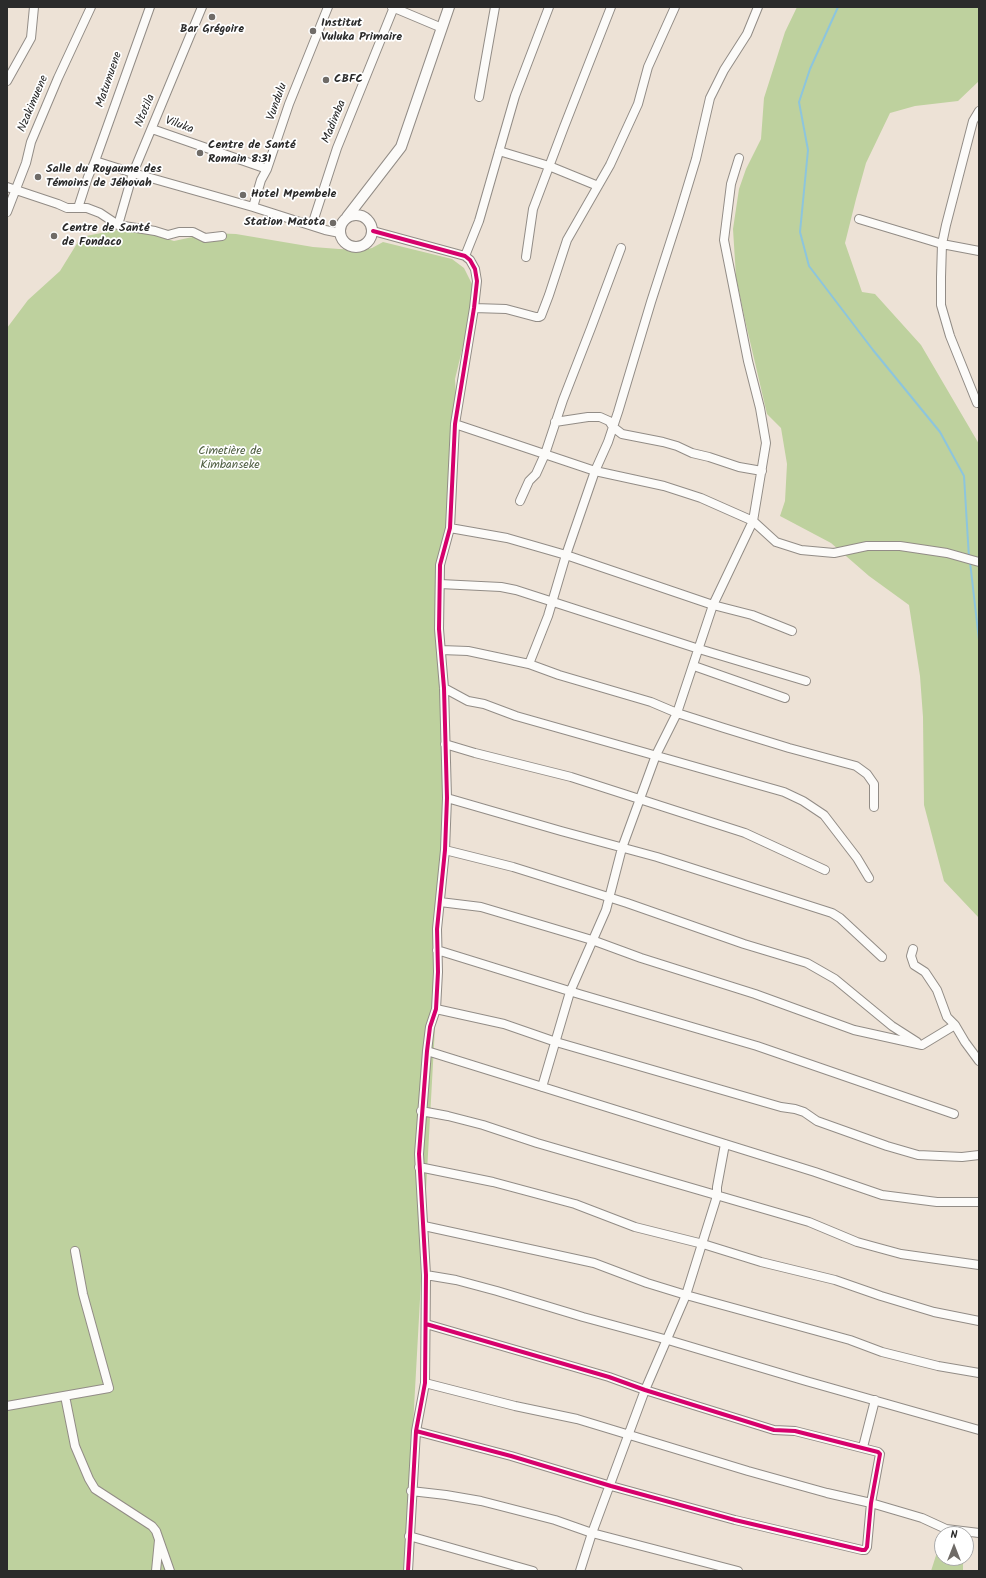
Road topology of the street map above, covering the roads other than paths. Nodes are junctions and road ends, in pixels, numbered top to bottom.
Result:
1 (34, 7) edge
2 (91, 7) edge
3 (150, 7) edge
4 (202, 7) edge
5 (328, 7) edge
6 (393, 7) edge
7 (450, 7) edge
8 (495, 7) edge
9 (549, 7) edge
10 (611, 7) edge
11 (675, 7) edge
12 (758, 7) edge
13 (442, 28) junction
14 (7, 81) edge
15 (479, 97) dead end
16 (979, 111) edge
17 (152, 129) junction
18 (500, 151) junction
19 (739, 158) dead end
20 (95, 161) junction
21 (549, 166) junction
22 (267, 170) junction
23 (133, 173) junction
24 (598, 186) junction
25 (7, 187) edge
26 (16, 190) junction
27 (362, 196) junction
28 (253, 207) junction
29 (78, 208) junction
30 (7, 212) edge
31 (365, 217) junction
32 (347, 218) junction
33 (859, 219) dead end
34 (118, 225) junction
35 (312, 225) junction
36 (373, 231) junction
37 (340, 233) junction
38 (222, 236) dead end
39 (942, 244) junction
40 (621, 248) dead end
41 (979, 251) edge
42 (465, 256) junction
43 (526, 257) dead end
44 (474, 308) junction
45 (978, 404) dead end
46 (555, 422) junction
47 (455, 424) junction
48 (613, 428) junction
49 (545, 454) junction
50 (762, 470) junction
51 (595, 471) junction
52 (520, 501) dead end
53 (753, 521) junction
54 (450, 528) junction
55 (566, 555) junction
56 (979, 562) edge
57 (440, 584) junction
58 (553, 601) junction
59 (713, 605) junction
60 (792, 631) dead end
61 (699, 649) junction
62 (441, 650) junction
63 (529, 664) junction
64 (694, 666) junction
65 (806, 680) dead end
66 (444, 688) junction
67 (785, 698) dead end
68 (677, 713) junction
69 (445, 744) junction
70 (656, 755) junction
71 (447, 798) junction
72 (641, 799) junction
73 (874, 807) dead end
74 (622, 848) junction
75 (445, 850) junction
76 (826, 870) dead end
77 (869, 878) dead end
78 (610, 898) junction
79 (440, 902) junction
80 (592, 940) junction
81 (437, 950) junction
82 (913, 950) dead end
83 (882, 957) dead end
84 (570, 992) junction
85 (436, 1009) junction
86 (955, 1025) junction
87 (556, 1042) junction
88 (922, 1045) junction
89 (426, 1051) junction
90 (979, 1061) edge
91 (542, 1087) junction
92 (421, 1112) junction
93 (954, 1114) dead end
94 (725, 1144) junction
95 (979, 1155) edge
96 (419, 1167) junction
97 (717, 1196) junction
98 (979, 1202) edge
99 (424, 1226) junction
100 (703, 1244) junction
101 (75, 1251) dead end
102 (979, 1265) edge
103 (426, 1276) junction
104 (686, 1295) junction
105 (979, 1321) edge
106 (426, 1324) junction
107 (668, 1340) junction
108 (979, 1373) edge
109 (425, 1383) junction
110 (645, 1390) junction
111 (65, 1396) junction
112 (875, 1400) junction
113 (7, 1406) edge
114 (979, 1430) edge
115 (416, 1431) junction
116 (629, 1434) junction
117 (863, 1447) junction
118 (611, 1486) junction
119 (411, 1491) junction
120 (871, 1503) junction
121 (592, 1533) junction
122 (979, 1533) edge
123 (409, 1536) junction
124 (159, 1539) junction
125 (156, 1571) edge
126 (170, 1571) edge
127 (408, 1571) edge
128 (533, 1571) edge
129 (580, 1571) edge
130 (738, 1571) edge

1 - 14 street
2 - 26 street, Nzakimuene
3 - 20 street, Matumuene
4 - 17 street, Ntotila
5 - 22 street, Vundulu
6 - 13 street
6 - 35 street, Madimba
7 - 13 street
8 - 15 street
9 - 18 street
10 - 21 street
11 - 24 street
12 - 48 street
13 - 27 street
16 - 39 street
17 - 22 street, Viluka
17 - 23 street, Ntotila
18 - 21 street
18 - 42 street
19 - 50 street
20 - 23 street
20 - 29 street, Matumuene
21 - 24 street
21 - 43 street
22 - 28 street, Vundulu
23 - 28 street
23 - 34 street, Ntotila
24 - 44 street
25 - 26 street
26 - 29 street
26 - 30 street, Nzakimuene
27 - 31 street
27 - 32 street
28 - 35 street
29 - 34 street
31 - 32 street
31 - 36 street
32 - 37 street
33 - 39 street
34 - 38 street
35 - 37 street
36 - 37 street
36 - 42 street
39 - 41 street
39 - 45 street
40 - 46 street
42 - 44 street
44 - 47 street
46 - 48 street
46 - 49 street
47 - 49 street
47 - 54 street
48 - 50 street
48 - 51 street
49 - 51 street
49 - 52 street
50 - 53 street
51 - 53 street
51 - 55 street
53 - 56 street
53 - 59 street
54 - 55 street
54 - 57 street
55 - 58 street
55 - 59 street
57 - 58 street
57 - 62 street
58 - 61 street
58 - 63 street
59 - 60 street
59 - 61 street
61 - 64 street
61 - 65 street
62 - 63 street
62 - 66 street
63 - 68 street
64 - 67 street
64 - 68 street
66 - 69 street
66 - 70 street
68 - 70 street
68 - 73 street
69 - 71 street
69 - 72 street
70 - 72 street
70 - 77 street
71 - 74 street
71 - 75 street
72 - 74 street
72 - 76 street
74 - 78 street
74 - 83 street
75 - 78 street
75 - 79 street
78 - 80 street
78 - 88 street
79 - 80 street
79 - 81 street
80 - 84 street
80 - 88 street
81 - 84 street
81 - 85 street
82 - 86 street
84 - 87 street
84 - 93 street
85 - 87 street
85 - 89 street
86 - 88 street
86 - 90 street
87 - 91 street
87 - 95 street
89 - 91 street
89 - 92 street
91 - 94 street
92 - 96 street
92 - 97 street
94 - 97 street
94 - 98 street
96 - 99 street
96 - 100 street
97 - 100 street
97 - 102 street
99 - 103 street
99 - 104 street
100 - 104 street
100 - 105 street
101 - 111 street
103 - 106 street
103 - 107 street
104 - 107 street
104 - 108 street
106 - 109 street
106 - 110 street
107 - 110 street
107 - 112 street
109 - 115 street
109 - 116 street
110 - 116 street
110 - 117 street
111 - 113 street
111 - 124 street
112 - 114 street
112 - 117 street
115 - 118 street
115 - 119 street
116 - 118 street
116 - 120 street
117 - 120 street
118 - 120 street
118 - 121 street
119 - 121 street
119 - 123 street
120 - 122 street
121 - 129 street
121 - 130 street
123 - 127 street
123 - 128 street
124 - 125 street
124 - 126 street

